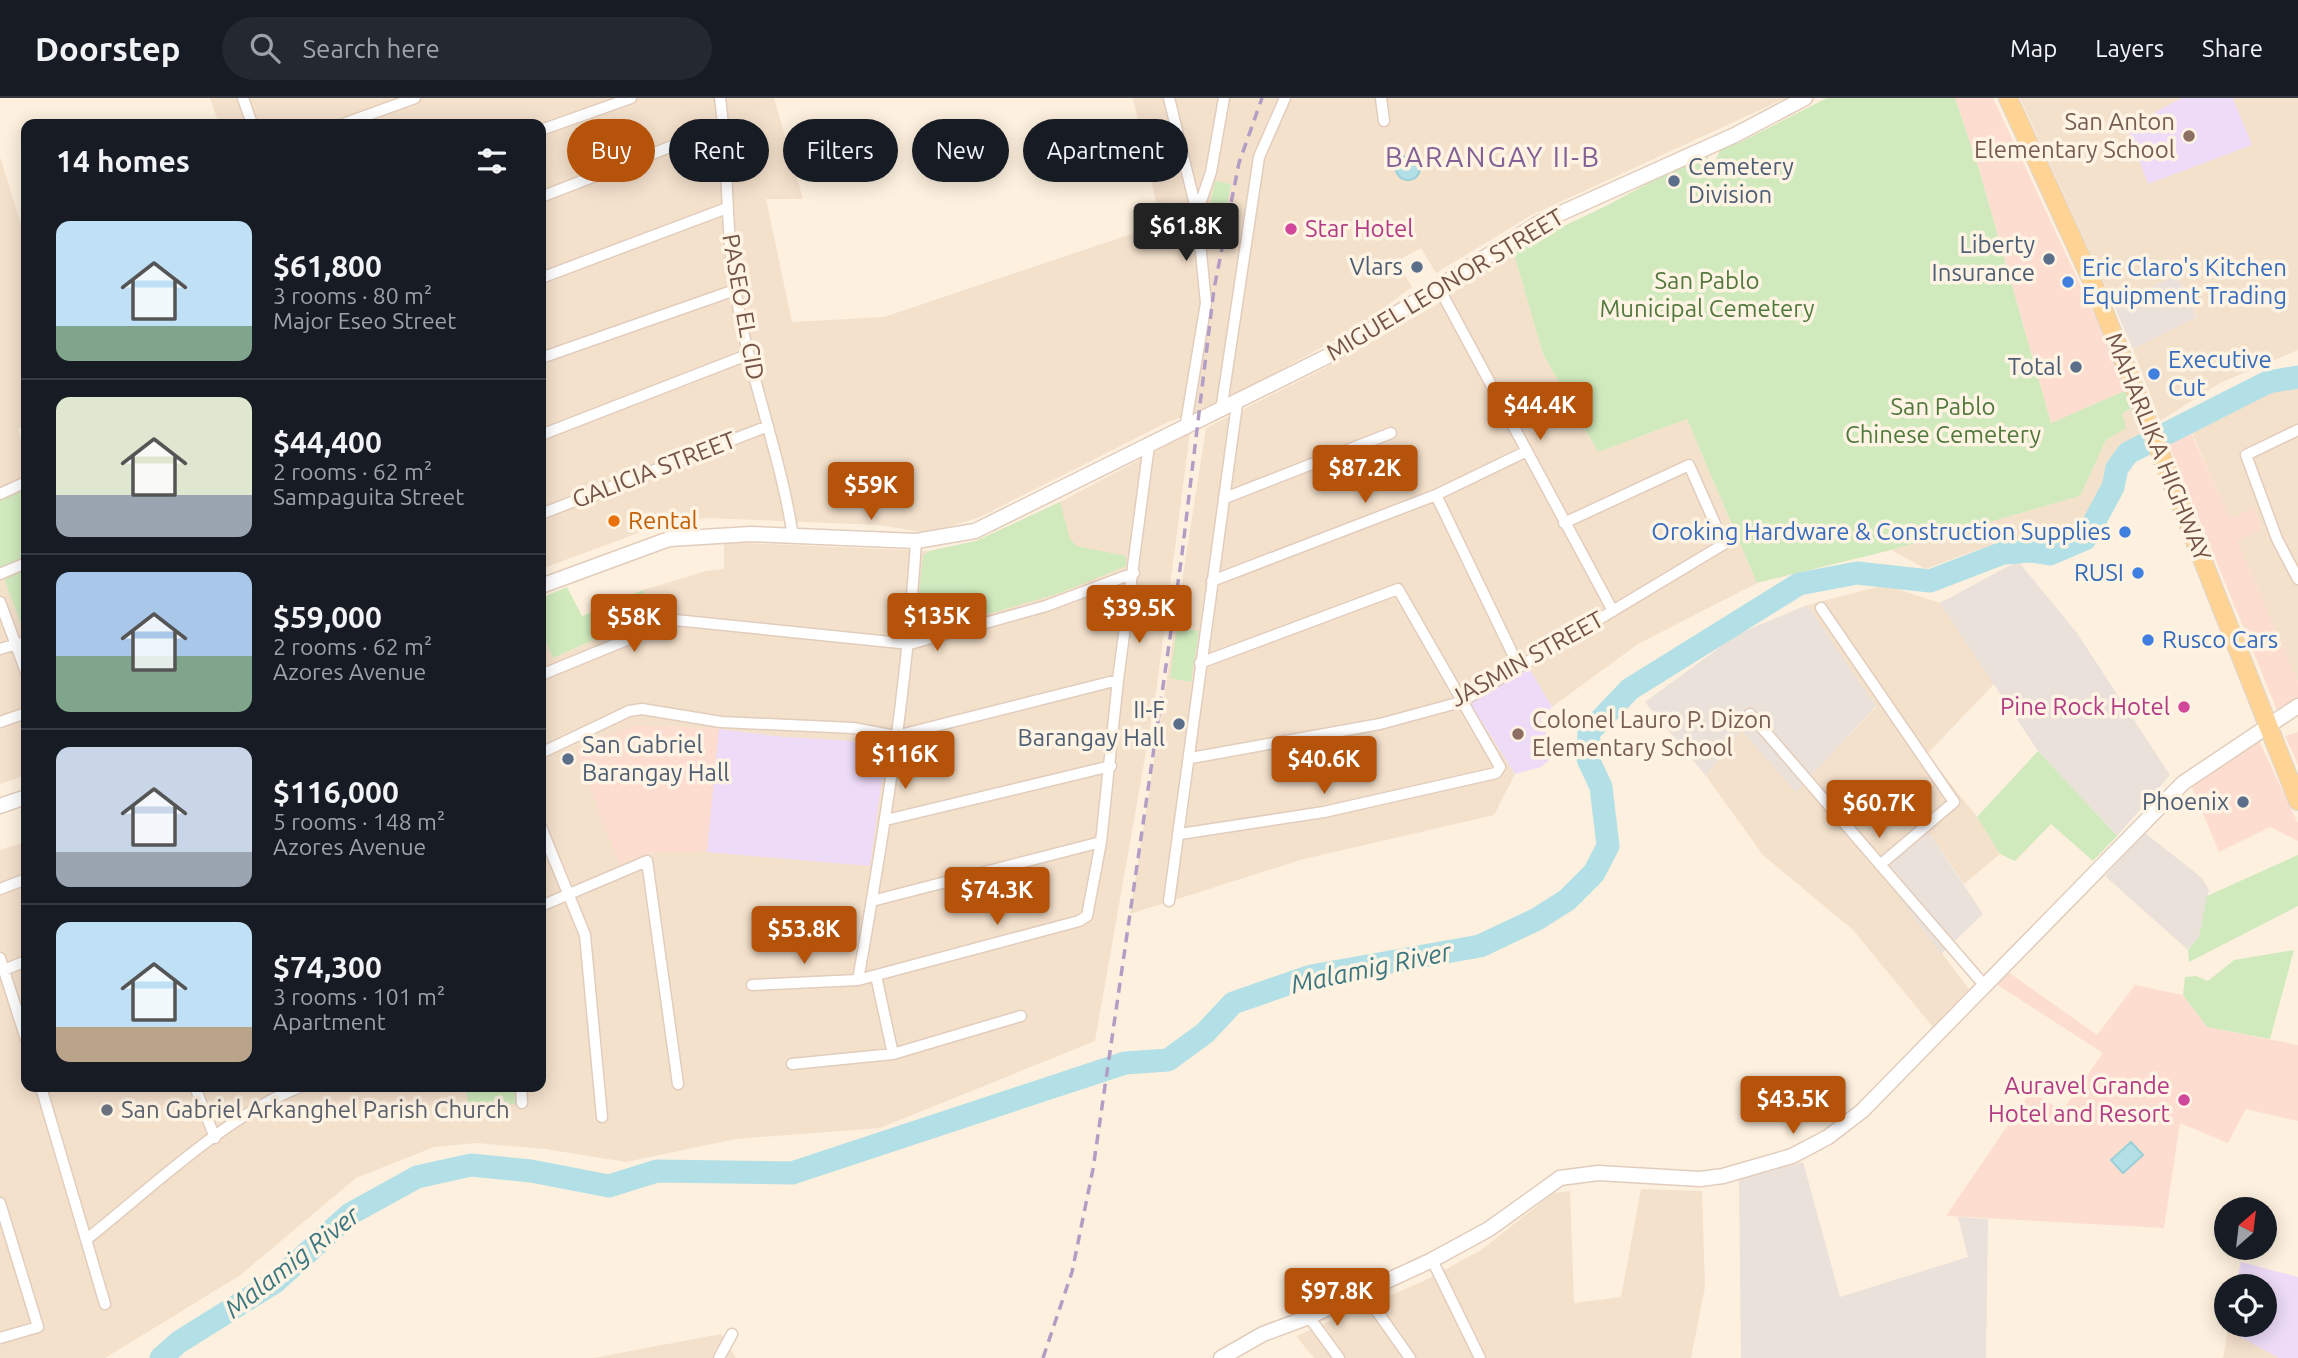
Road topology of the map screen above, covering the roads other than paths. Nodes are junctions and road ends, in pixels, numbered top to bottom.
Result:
1 (243, 98) edge
2 (415, 98) edge
3 (631, 98) edge
4 (720, 98) edge
5 (1169, 98) edge
6 (1224, 98) edge
7 (1285, 98) edge
8 (1381, 98) edge
9 (1805, 98) edge
10 (2008, 98) edge
11 (250, 119) edge
12 (357, 119) edge
13 (723, 119) edge
14 (1384, 121) dead end
15 (546, 128) edge
16 (669, 147) edge
17 (726, 182) edge
18 (546, 195) edge
19 (727, 208) junction
20 (1197, 213) junction
21 (546, 276) edge
22 (1438, 288) junction
23 (735, 290) junction
24 (747, 355) junction
25 (546, 356) edge
26 (1237, 404) junction
27 (1221, 411) junction
28 (768, 426) junction
29 (1185, 430) junction
30 (2298, 430) edge
31 (546, 433) edge
32 (1391, 433) dead end
33 (1149, 445) junction
34 (1527, 451) junction
35 (21, 484) edge
36 (0, 494) edge
37 (1436, 495) junction
38 (1225, 498) junction
39 (546, 512) edge
40 (1564, 523) junction
41 (793, 537) junction
42 (916, 541) junction
43 (21, 565) edge
44 (1134, 573) junction
45 (0, 574) edge
46 (2298, 579) edge
47 (1212, 581) junction
48 (546, 584) edge
49 (0, 602) edge
50 (1821, 608) dead end
51 (1613, 611) junction
52 (21, 640) edge
53 (21, 642) edge
54 (910, 644) junction
55 (0, 649) edge
56 (1200, 663) junction
57 (1519, 667) junction
58 (546, 673) edge
59 (1118, 680) junction
60 (1461, 702) junction
61 (2298, 706) edge
62 (1750, 714) dead end
63 (21, 715) edge
64 (0, 722) edge
65 (2268, 726) junction
66 (896, 736) junction
67 (546, 751) edge
68 (1191, 758) junction
69 (1111, 766) junction
70 (21, 799) edge
71 (2298, 801) edge
72 (0, 806) edge
73 (886, 820) junction
74 (1180, 834) junction
75 (546, 839) edge
76 (1101, 842) junction
77 (1880, 864) junction
78 (21, 881) edge
79 (0, 890) edge
80 (568, 894) junction
81 (872, 901) junction
82 (1169, 901) dead end
83 (546, 904) edge
84 (0, 958) edge
85 (21, 963) edge
86 (4, 970) junction
87 (876, 975) junction
88 (858, 980) junction
89 (752, 985) dead end
90 (1985, 986) junction
91 (1021, 1016) dead end
92 (21, 1023) edge
93 (893, 1054) junction
94 (792, 1064) dead end
95 (678, 1084) dead end
96 (43, 1092) edge
97 (197, 1092) edge
98 (289, 1092) edge
99 (521, 1092) edge
100 (522, 1103) dead end
101 (602, 1117) dead end
102 (215, 1138) junction
103 (0, 1203) edge
104 (87, 1239) junction
105 (1432, 1260) junction
106 (1364, 1293) junction
107 (105, 1304) dead end
108 (1309, 1317) junction
109 (732, 1334) dead end
110 (0, 1338) edge
111 (719, 1358) edge
112 (1221, 1358) edge
113 (1339, 1358) edge
114 (1410, 1358) edge
115 (1480, 1358) edge

1 - 11 street
2 - 12 street
3 - 15 street
4 - 13 street, PASEO EL CID
5 - 20 street
6 - 20 street
7 - 27 street
8 - 14 street
9 - 22 street, MIGUEL LEONOR STREET
10 - 65 main road, MAHARLIKA HIGHWAY
16 - 18 street
17 - 19 street, PASEO EL CID
19 - 21 street
19 - 23 street, PASEO EL CID
20 - 29 street
22 - 26 street, MIGUEL LEONOR STREET
22 - 34 street
23 - 24 street, PASEO EL CID
23 - 25 street
24 - 28 street, PASEO EL CID
24 - 31 street
26 - 27 street, MIGUEL LEONOR STREET
26 - 38 street
27 - 29 street, MIGUEL LEONOR STREET
28 - 39 street, GALICIA STREET
28 - 41 street, PASEO EL CID
29 - 33 street, MIGUEL LEONOR STREET
30 - 46 street
32 - 38 street
33 - 42 street, MIGUEL LEONOR STREET
33 - 44 street
34 - 37 street
34 - 40 street
35 - 36 street
37 - 47 street
37 - 57 street
38 - 47 street
40 - 51 street
40 - 51 street, JASMIN STREET
41 - 42 street, MIGUEL LEONOR STREET
41 - 48 street, MIGUEL LEONOR STREET
42 - 54 street
43 - 45 street
44 - 54 street
44 - 59 street
47 - 56 street
49 - 52 street
50 - 77 street
51 - 57 street, JASMIN STREET
53 - 55 street
54 - 58 street
54 - 66 street
56 - 60 street
56 - 68 street
57 - 60 street, JASMIN STREET
59 - 66 street
59 - 69 street
60 - 68 street, JASMIN STREET
60 - 74 street
61 - 65 street
62 - 77 street
63 - 64 street
65 - 71 main road, MAHARLIKA HIGHWAY
65 - 90 street
66 - 67 street
66 - 73 street
68 - 74 street
69 - 73 street
69 - 76 street
70 - 72 street
73 - 81 street
74 - 82 street
75 - 80 street
76 - 81 street
76 - 87 street
77 - 90 street
78 - 79 street
80 - 83 street
80 - 95 street
80 - 101 street
81 - 88 street
84 - 86 street
85 - 86 street
86 - 92 street
87 - 88 street
87 - 93 street
88 - 89 street
90 - 105 street
91 - 93 street
93 - 94 street
96 - 104 street
97 - 102 street
98 - 102 street
99 - 100 street
102 - 104 street
103 - 110 street
104 - 107 street
105 - 106 street
105 - 115 street
106 - 108 street
106 - 114 street
108 - 112 street
108 - 113 street
109 - 111 street

